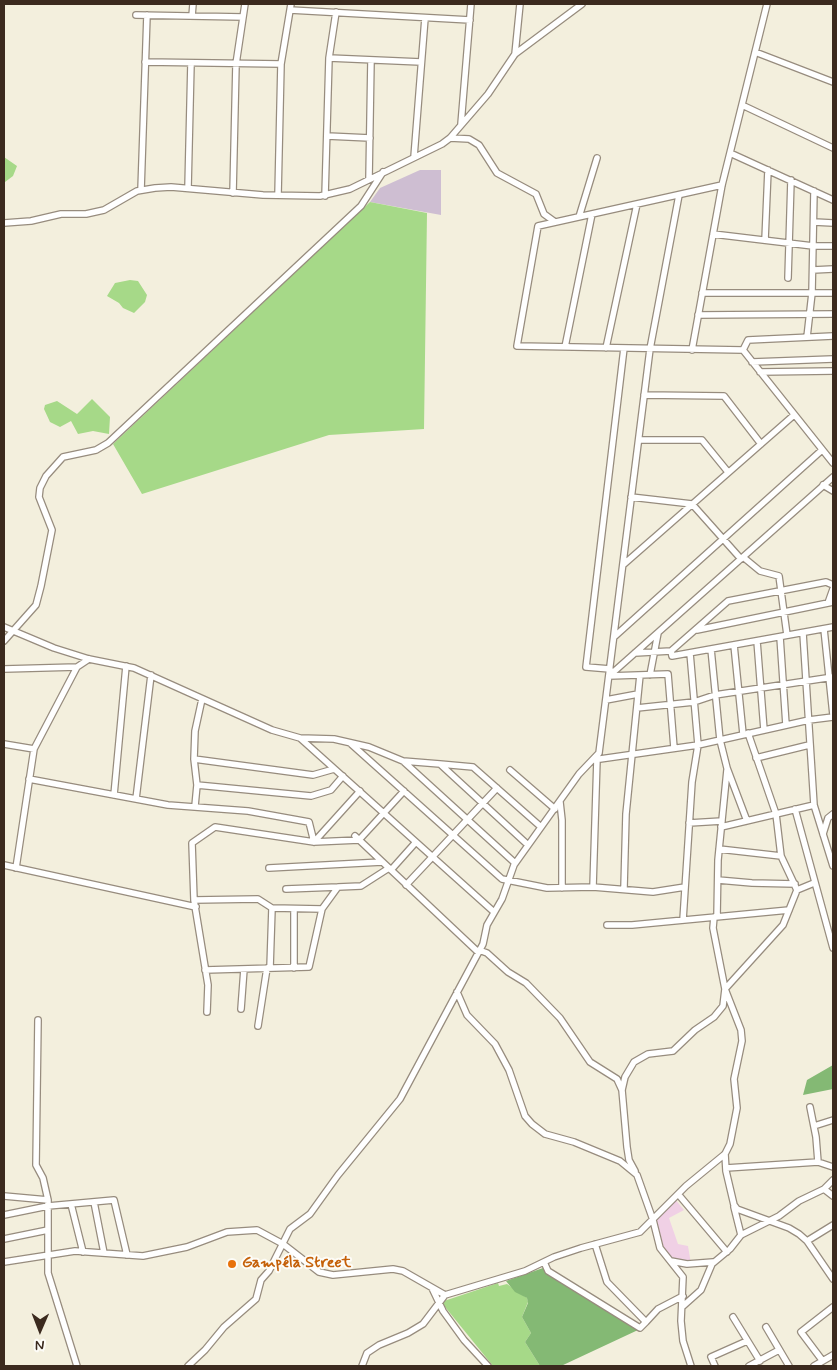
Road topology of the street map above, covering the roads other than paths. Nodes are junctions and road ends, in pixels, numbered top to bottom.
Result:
1 (193, 4) edge
2 (245, 4) edge
3 (472, 4) edge
4 (520, 4) edge
5 (582, 4) edge
6 (767, 4) edge
7 (290, 7) edge
8 (336, 12) junction
9 (136, 15) dead end
10 (146, 15) junction
11 (192, 16) junction
12 (243, 17) junction
13 (425, 18) junction
14 (470, 20) junction
15 (755, 52) junction
16 (515, 54) junction
17 (329, 58) junction
18 (372, 60) junction
19 (145, 62) junction
20 (421, 62) junction
21 (191, 63) junction
22 (236, 64) junction
23 (281, 64) junction
24 (833, 82) edge
25 (742, 105) junction
26 (461, 124) junction
27 (327, 136) junction
28 (370, 138) junction
29 (450, 138) junction
30 (833, 148) edge
31 (730, 153) junction
32 (414, 157) junction
33 (597, 158) dead end
34 (768, 170) junction
35 (383, 172) junction
36 (369, 179) junction
37 (791, 180) junction
38 (722, 186) junction
39 (188, 188) junction
40 (141, 190) junction
41 (814, 191) junction
42 (233, 192) junction
43 (679, 195) junction
44 (278, 196) junction
45 (325, 196) junction
46 (833, 200) edge
47 (637, 204) junction
48 (592, 214) junction
49 (578, 217) junction
50 (555, 222) junction
51 (814, 222) junction
52 (4, 223) edge
53 (833, 223) edge
54 (713, 234) junction
55 (766, 240) junction
56 (789, 243) junction
57 (813, 246) junction
58 (833, 246) edge
59 (833, 269) edge
60 (813, 270) junction
61 (788, 278) dead end
62 (702, 293) junction
63 (812, 293) junction
64 (833, 293) edge
65 (833, 314) edge
66 (810, 315) junction
67 (698, 316) junction
68 (833, 336) edge
69 (808, 337) junction
70 (565, 347) junction
71 (606, 348) junction
72 (624, 348) junction
73 (650, 349) junction
74 (692, 350) junction
75 (743, 350) junction
76 (833, 359) edge
77 (752, 362) junction
78 (833, 371) edge
79 (760, 372) junction
80 (644, 396) junction
81 (794, 414) junction
82 (638, 440) junction
83 (761, 444) junction
84 (822, 450) junction
85 (833, 463) edge
86 (728, 472) junction
87 (833, 477) edge
88 (824, 485) junction
89 (833, 491) edge
90 (631, 497) junction
91 (692, 504) junction
92 (723, 539) junction
93 (742, 558) junction
94 (623, 565) junction
95 (833, 587) edge
96 (781, 590) junction
97 (831, 602) edge
98 (785, 612) junction
99 (4, 627) edge
100 (833, 627) edge
101 (824, 629) junction
102 (14, 630) junction
103 (695, 631) junction
104 (803, 632) junction
105 (658, 633) junction
106 (784, 636) junction
107 (614, 637) junction
108 (4, 641) edge
109 (757, 641) junction
110 (734, 645) junction
111 (711, 649) junction
112 (672, 651) junction
113 (654, 652) junction
114 (635, 653) junction
115 (690, 653) junction
116 (89, 659) junction
117 (126, 666) junction
118 (77, 667) junction
119 (4, 669) edge
120 (609, 673) junction
121 (650, 674) junction
122 (151, 675) junction
123 (640, 675) junction
124 (831, 677) edge
125 (806, 681) junction
126 (783, 685) junction
127 (761, 688) junction
128 (739, 692) junction
129 (638, 694) junction
130 (716, 695) junction
131 (202, 698) junction
132 (606, 700) junction
133 (694, 702) junction
134 (671, 705) junction
135 (637, 708) junction
136 (833, 716) edge
137 (809, 720) junction
138 (786, 725) junction
139 (764, 730) junction
140 (745, 734) junction
141 (300, 738) junction
142 (720, 740) junction
143 (350, 743) junction
144 (4, 744) edge
145 (698, 744) junction
146 (809, 745) junction
147 (674, 748) junction
148 (34, 749) junction
149 (632, 754) junction
150 (756, 758) junction
151 (194, 759) junction
152 (595, 759) junction
153 (403, 761) junction
154 (440, 764) junction
155 (727, 768) junction
156 (334, 769) junction
157 (510, 770) dead end
158 (343, 776) junction
159 (29, 779) junction
160 (197, 785) junction
161 (497, 788) junction
162 (360, 791) junction
163 (404, 791) junction
164 (114, 795) junction
165 (136, 799) junction
166 (560, 802) junction
167 (482, 803) junction
168 (814, 805) junction
169 (195, 806) junction
170 (555, 809) junction
171 (795, 810) junction
172 (384, 813) junction
173 (776, 814) junction
174 (833, 814) edge
175 (468, 820) junction
176 (747, 821) junction
177 (690, 823) junction
178 (722, 824) junction
179 (541, 827) junction
180 (452, 834) junction
181 (823, 834) junction
182 (357, 838) junction
183 (314, 842) junction
184 (416, 842) junction
185 (528, 846) junction
186 (719, 849) junction
187 (432, 856) junction
188 (781, 856) junction
189 (382, 862) junction
190 (516, 863) junction
191 (4, 865) edge
192 (833, 866) edge
193 (16, 868) junction
194 (269, 868) dead end
195 (390, 869) junction
196 (510, 880) junction
197 (718, 880) junction
198 (814, 883) junction
199 (406, 885) junction
200 (593, 886) junction
201 (338, 887) junction
202 (685, 887) junction
203 (796, 887) junction
204 (562, 888) junction
205 (624, 888) junction
206 (286, 889) dead end
207 (195, 904) junction
208 (272, 908) junction
209 (294, 909) junction
210 (322, 909) junction
211 (789, 910) junction
212 (494, 912) junction
213 (715, 917) junction
214 (683, 920) junction
215 (607, 925) dead end
216 (833, 948) edge
217 (478, 951) junction
218 (269, 968) junction
219 (294, 968) junction
220 (244, 969) junction
221 (205, 970) junction
222 (725, 989) junction
223 (457, 992) junction
224 (241, 1009) dead end
225 (207, 1012) dead end
226 (38, 1020) dead end
227 (258, 1026) dead end
228 (622, 1090) junction
229 (810, 1108) dead end
230 (833, 1120) edge
231 (814, 1126) junction
232 (725, 1154) junction
233 (818, 1162) junction
234 (833, 1167) edge
235 (726, 1168) junction
236 (637, 1175) junction
237 (833, 1180) edge
238 (824, 1189) junction
239 (678, 1194) junction
240 (4, 1196) edge
241 (833, 1196) edge
242 (94, 1202) junction
243 (48, 1203) junction
244 (71, 1204) junction
245 (734, 1205) junction
246 (4, 1215) edge
247 (653, 1220) junction
248 (770, 1221) junction
249 (833, 1225) edge
250 (48, 1230) junction
251 (742, 1235) junction
252 (4, 1239) edge
253 (808, 1241) junction
254 (283, 1244) junction
255 (595, 1244) junction
256 (83, 1252) junction
257 (727, 1252) junction
258 (104, 1253) junction
259 (48, 1255) junction
260 (127, 1255) junction
261 (716, 1260) junction
262 (670, 1261) junction
263 (4, 1262) edge
264 (544, 1262) junction
265 (833, 1280) edge
266 (432, 1288) junction
267 (445, 1295) junction
268 (683, 1296) junction
269 (438, 1302) junction
270 (682, 1306) junction
271 (833, 1307) edge
272 (733, 1317) dead end
273 (646, 1322) junction
274 (766, 1326) dead end
275 (747, 1341) junction
276 (779, 1350) junction
277 (833, 1355) edge
278 (822, 1360) junction
279 (760, 1361) junction
280 (77, 1366) edge
281 (188, 1366) edge
282 (362, 1366) edge
283 (488, 1366) edge
284 (691, 1366) edge
285 (715, 1366) edge
286 (749, 1366) edge
287 (788, 1366) edge
288 (814, 1366) edge

1 - 11 street
2 - 12 street
3 - 14 street
4 - 16 street
5 - 16 street
6 - 15 street
7 - 8 street
7 - 23 street
8 - 13 street
8 - 17 street
9 - 10 street
10 - 11 street
10 - 19 street
11 - 12 street
12 - 22 street
13 - 14 street
13 - 20 street
14 - 26 street
15 - 24 street
15 - 25 street
16 - 26 street
17 - 18 street
17 - 27 street
18 - 20 street
18 - 28 street
19 - 21 street
19 - 40 street
20 - 32 street
21 - 22 street
21 - 39 street
22 - 23 street
22 - 42 street
23 - 44 street
25 - 30 street
25 - 31 street
26 - 29 street
27 - 28 street
27 - 45 street
28 - 36 street
29 - 32 street
29 - 50 street
31 - 34 street
31 - 38 street
32 - 35 street
33 - 49 street
34 - 37 street
34 - 55 street
35 - 36 street
35 - 102 street
36 - 45 street
37 - 41 street
37 - 56 street
38 - 43 street
38 - 54 street
39 - 40 street
39 - 42 street
40 - 52 street
41 - 46 street
41 - 51 street
42 - 44 street
43 - 47 street
43 - 73 street
44 - 45 street
47 - 48 street
47 - 71 street
48 - 49 street
48 - 70 street
49 - 50 street
50 - 70 street
51 - 53 street
51 - 57 street
54 - 55 street
54 - 62 street
55 - 56 street
56 - 57 street
56 - 61 street
57 - 58 street
57 - 60 street
59 - 60 street
60 - 63 street
62 - 63 street
62 - 67 street
63 - 64 street
63 - 66 street
65 - 66 street
66 - 67 street
66 - 69 street
67 - 74 street
68 - 69 street
69 - 75 street
70 - 71 street
71 - 72 street
72 - 73 street
72 - 120 street
73 - 74 street
73 - 80 street
74 - 75 street
75 - 77 street
76 - 77 street
77 - 79 street
78 - 79 street
79 - 81 street
80 - 82 street
80 - 83 street
81 - 83 street
81 - 84 street
82 - 86 street
82 - 90 street
83 - 86 street
84 - 85 street
84 - 92 street
86 - 91 street
87 - 88 street
88 - 89 street
88 - 93 street
90 - 91 street
90 - 94 street
91 - 92 street
91 - 94 street
92 - 93 street
92 - 107 street
93 - 96 street
93 - 105 street
94 - 107 street
95 - 96 street
95 - 97 street
96 - 98 street
96 - 103 street
97 - 98 street
98 - 103 street
98 - 106 street
99 - 102 street
100 - 101 street
101 - 104 street
101 - 124 street
102 - 108 street
102 - 116 street
103 - 112 street
104 - 106 street
104 - 125 street
105 - 113 street
105 - 114 street
106 - 109 street
106 - 126 street
107 - 120 street
109 - 110 street
109 - 127 street
110 - 111 street
110 - 128 street
111 - 115 street
111 - 130 street
112 - 113 street
112 - 115 street
113 - 114 street
113 - 121 street
114 - 120 street
115 - 133 street
116 - 117 street
116 - 118 street
117 - 122 street
117 - 164 street
118 - 119 street
118 - 148 street
120 - 123 street
120 - 132 street
121 - 123 street
121 - 134 street
122 - 131 street
122 - 165 street
123 - 129 street
124 - 125 street
124 - 136 street
125 - 126 street
125 - 137 street
126 - 127 street
126 - 138 street
127 - 128 street
127 - 139 street
128 - 130 street
128 - 140 street
129 - 132 street
129 - 135 street
130 - 133 street
130 - 142 street
131 - 141 street
131 - 151 street
132 - 152 street
133 - 134 street
133 - 145 street
134 - 135 street
134 - 147 street
135 - 149 street
136 - 137 street
137 - 138 street
137 - 146 street
138 - 139 street
139 - 140 street
140 - 142 street
140 - 150 street
141 - 143 street
141 - 156 street
142 - 145 street
142 - 155 street
143 - 153 street
143 - 163 street
144 - 148 street
145 - 147 street
145 - 177 street
146 - 150 street
146 - 168 street
147 - 149 street
148 - 159 street
149 - 152 street
149 - 205 street
150 - 173 street
151 - 156 street
151 - 160 street
152 - 166 street
152 - 200 street
153 - 154 street
153 - 175 street
154 - 161 street
154 - 167 street
155 - 176 street
155 - 178 street
156 - 158 street
157 - 170 street
158 - 160 street
158 - 162 street
159 - 164 street
159 - 193 street
160 - 169 street
161 - 167 street
161 - 179 street
162 - 172 street
162 - 183 street
163 - 172 street
163 - 180 street
164 - 165 street
165 - 169 street
166 - 170 street
166 - 204 street
167 - 175 street
167 - 185 street
168 - 171 street
168 - 181 street
169 - 183 street
170 - 179 street
171 - 173 street
171 - 198 street
172 - 182 street
172 - 184 street
173 - 176 street
173 - 188 street
174 - 181 street
175 - 180 street
175 - 190 street
176 - 178 street
177 - 178 street
177 - 202 street
178 - 186 street
179 - 185 street
180 - 187 street
180 - 196 street
181 - 192 street
182 - 183 street
182 - 189 street
183 - 207 street
184 - 187 street
184 - 195 street
185 - 190 street
186 - 188 street
186 - 197 street
187 - 199 street
187 - 212 street
188 - 203 street
189 - 194 street
189 - 195 street
190 - 196 street
191 - 193 street
193 - 207 street
195 - 199 street
195 - 201 street
196 - 204 street
196 - 212 street
197 - 203 street
197 - 213 street
198 - 203 street
198 - 216 street
199 - 217 street
200 - 204 street
200 - 205 street
201 - 206 street
201 - 210 street
202 - 205 street
202 - 214 street
203 - 211 street
207 - 208 street
207 - 221 street
208 - 209 street
208 - 218 street
209 - 210 street
209 - 219 street
210 - 219 street
211 - 213 street
211 - 222 street
212 - 217 street
213 - 214 street
213 - 222 street
214 - 215 street
217 - 223 street
217 - 228 street
218 - 219 street
218 - 220 street
218 - 227 street
220 - 221 street
220 - 224 street
221 - 225 street
222 - 228 street
222 - 232 street
223 - 236 street
223 - 254 street
226 - 243 street
228 - 236 street
229 - 231 street
230 - 231 street
231 - 233 street
232 - 235 street
232 - 239 street
233 - 234 street
233 - 235 street
235 - 245 street
236 - 247 street
237 - 238 street
238 - 241 street
238 - 248 street
239 - 247 street
239 - 257 street
240 - 243 street
242 - 244 street
242 - 258 street
242 - 260 street
243 - 244 street
243 - 246 street
243 - 250 street
244 - 256 street
245 - 248 street
245 - 251 street
247 - 255 street
247 - 262 street
248 - 251 street
248 - 253 street
249 - 253 street
250 - 252 street
250 - 259 street
251 - 257 street
253 - 265 street
254 - 260 street
254 - 266 street
254 - 281 street
255 - 264 street
255 - 273 street
256 - 258 street
256 - 259 street
257 - 261 street
258 - 260 street
259 - 263 street
259 - 280 street
261 - 262 street
261 - 270 street
262 - 268 street
264 - 267 street
264 - 273 street
266 - 267 street
266 - 269 street
267 - 269 street
268 - 270 street
268 - 273 street
269 - 282 street
269 - 283 street
270 - 284 street
271 - 278 street
272 - 275 street
274 - 276 street
275 - 279 street
275 - 285 street
276 - 279 street
276 - 287 street
277 - 278 street
278 - 288 street
279 - 286 street

